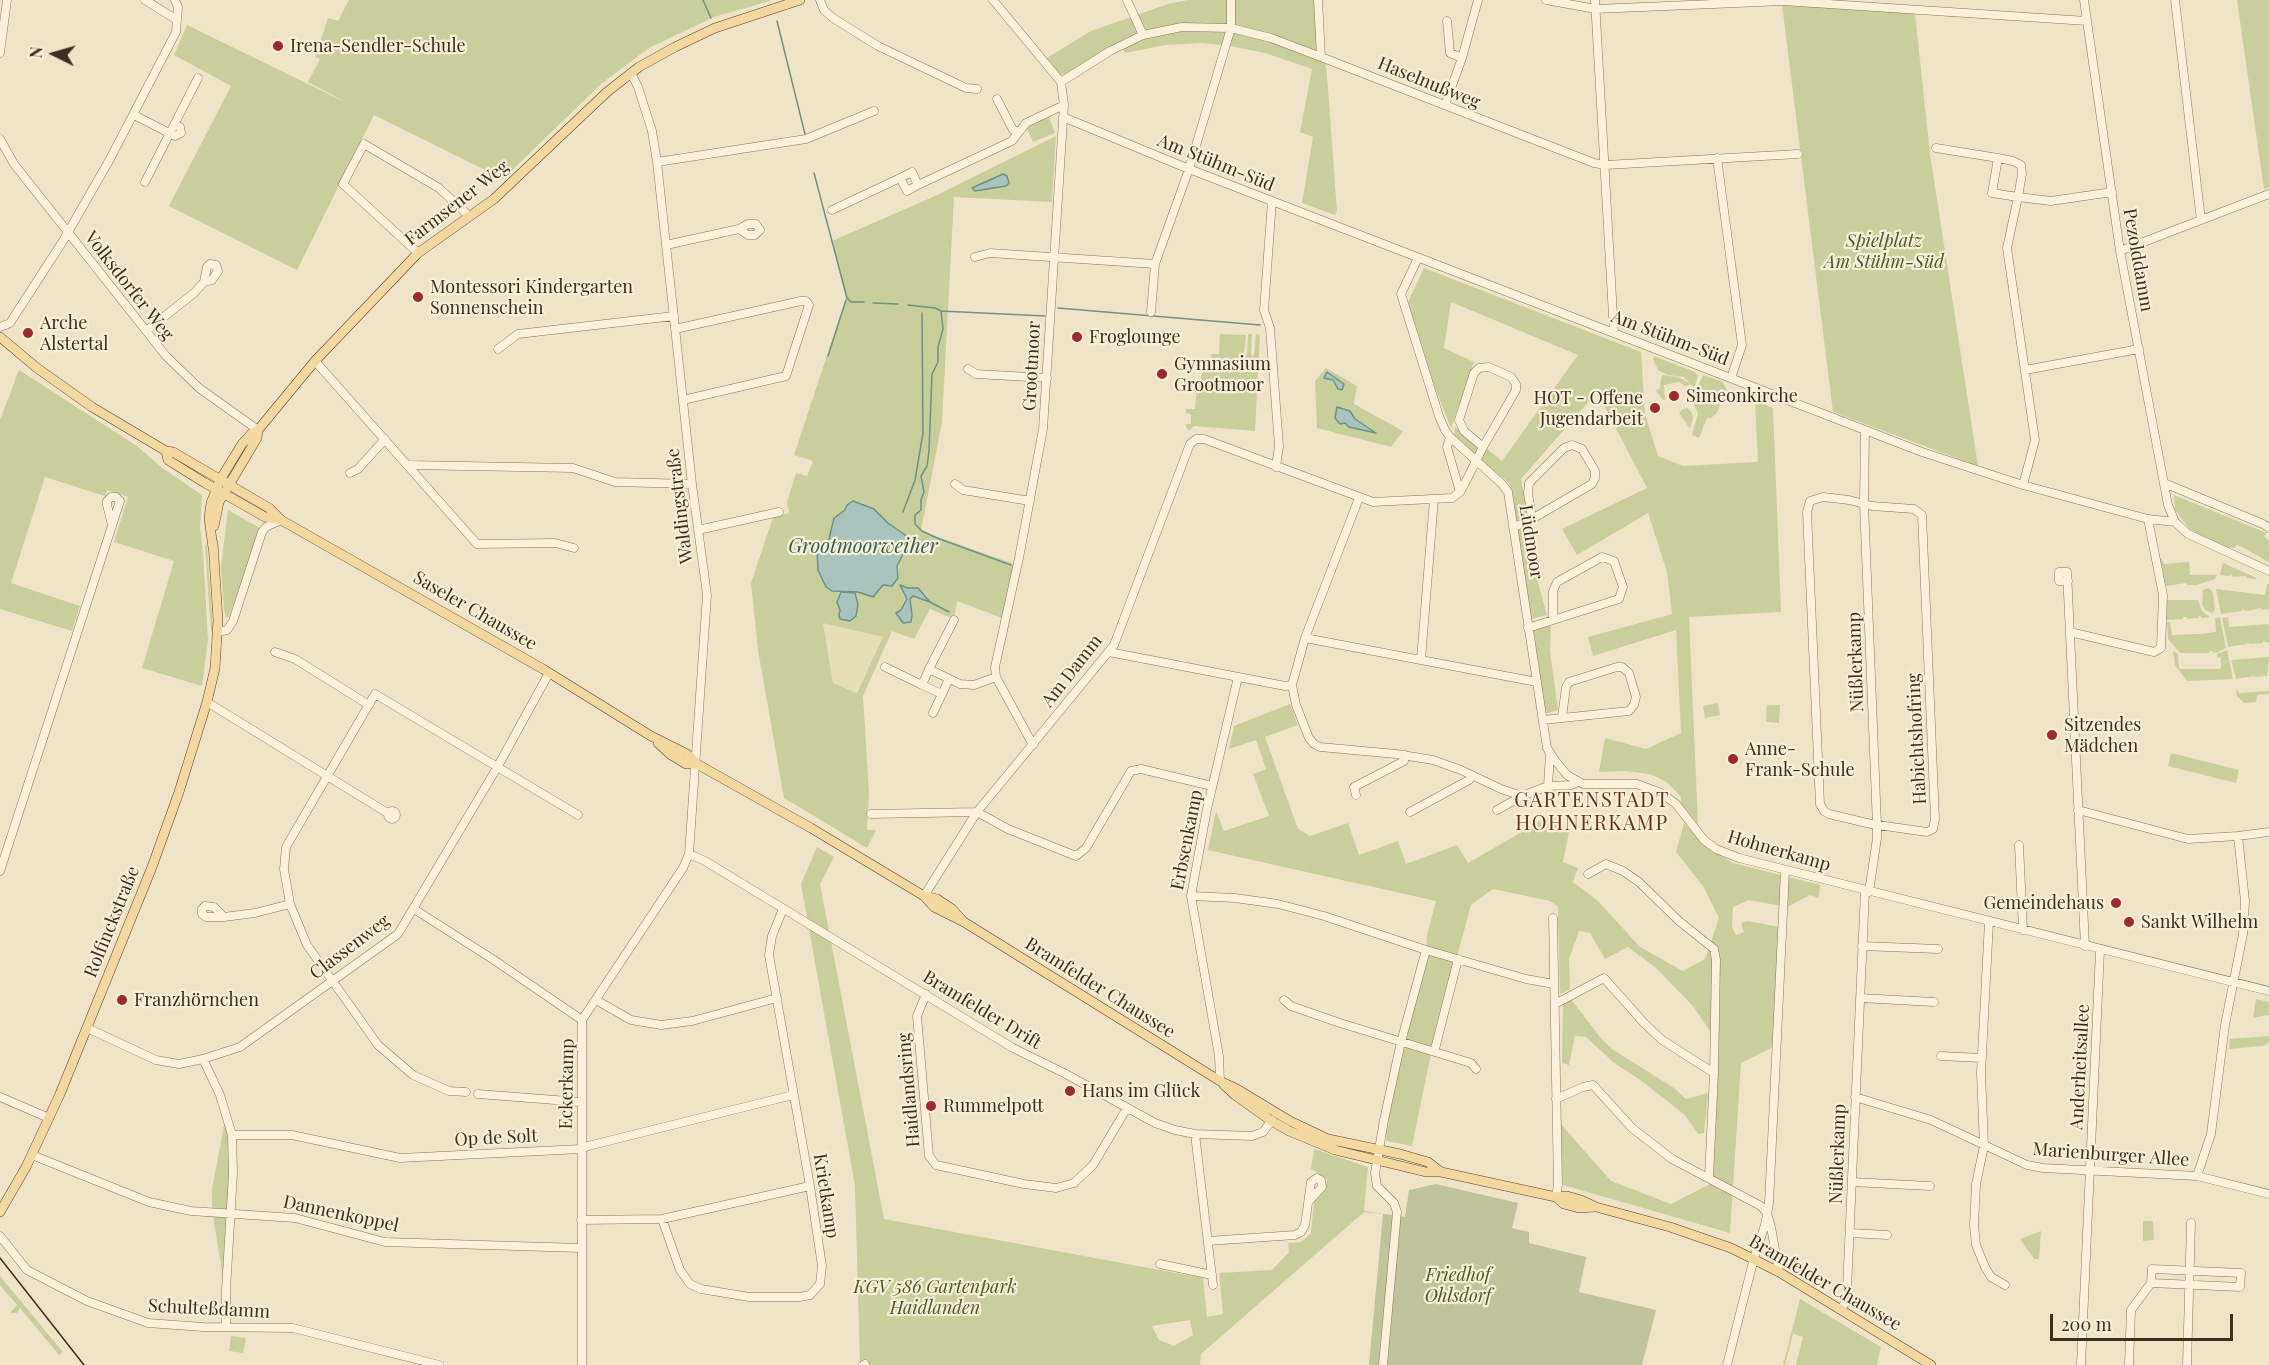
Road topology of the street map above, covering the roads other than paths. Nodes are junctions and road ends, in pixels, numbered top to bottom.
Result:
1 (145, 0) edge
2 (175, 0) edge
3 (800, 0) edge
4 (820, 0) edge
5 (993, 0) edge
6 (1127, 0) edge
7 (1231, 0) edge
8 (1318, 0) edge
9 (1478, 0) edge
10 (1545, 0) edge
11 (1595, 0) edge
12 (2084, 0) edge
13 (2175, 0) edge
14 (1783, 1) edge
15 (5, 2) edge
16 (1915, 4) edge
17 (1596, 9) junction
18 (177, 20) junction
19 (1448, 21) dead end
20 (2087, 21) junction
21 (1231, 28) junction
22 (1143, 35) junction
23 (0, 53) edge
24 (1321, 57) junction
25 (1462, 57) junction
26 (631, 72) junction
27 (198, 78) dead end
28 (1061, 82) junction
29 (976, 89) dead end
30 (998, 99) dead end
31 (1064, 105) junction
32 (1445, 105) junction
33 (874, 111) dead end
34 (134, 115) junction
35 (1063, 117) junction
36 (1019, 132) junction
37 (170, 133) junction
38 (0, 139) edge
39 (1936, 148) dead end
40 (1798, 154) dead end
41 (1717, 158) junction
42 (1998, 158) junction
43 (657, 162) junction
44 (1606, 165) junction
45 (1189, 169) junction
46 (900, 178) junction
47 (145, 182) dead end
48 (918, 185) junction
49 (2112, 192) junction
50 (2269, 194) edge
51 (2018, 197) junction
52 (1272, 201) junction
53 (832, 210) dead end
54 (469, 216) junction
55 (2201, 220) junction
56 (739, 229) dead end
57 (68, 232) junction
58 (666, 245) junction
59 (2120, 251) junction
60 (418, 253) junction
61 (975, 256) dead end
62 (1053, 256) junction
63 (1418, 258) junction
64 (1155, 264) junction
65 (204, 282) dead end
66 (1151, 312) dead end
67 (674, 316) junction
68 (0, 327) edge
69 (675, 329) junction
70 (146, 331) junction
71 (1614, 333) junction
72 (0, 337) edge
73 (498, 349) dead end
74 (2139, 349) junction
75 (315, 361) junction
76 (968, 369) dead end
77 (2025, 370) junction
78 (1047, 378) junction
79 (1731, 378) junction
80 (683, 400) junction
81 (258, 430) junction
82 (1865, 430) junction
83 (1450, 437) junction
84 (385, 439) junction
85 (1483, 447) junction
86 (166, 451) junction
87 (1476, 460) junction
88 (409, 465) junction
89 (1276, 467) junction
90 (350, 473) dead end
91 (224, 482) junction
92 (2164, 483) junction
93 (692, 484) junction
94 (955, 484) dead end
95 (2023, 485) junction
96 (219, 492) junction
97 (1460, 492) junction
98 (1359, 498) junction
99 (1434, 499) junction
100 (1030, 501) junction
101 (1864, 504) junction
102 (779, 512) dead end
103 (1532, 519) junction
104 (2148, 519) junction
105 (281, 520) junction
106 (2175, 522) junction
107 (112, 525) dead end
108 (1514, 527) junction
109 (2269, 528) edge
110 (698, 530) junction
111 (574, 548) dead end
112 (2269, 571) edge
113 (2068, 581) dead end
114 (236, 614) junction
115 (1553, 619) junction
116 (218, 620) junction
117 (954, 620) dead end
118 (1528, 628) junction
119 (218, 632) junction
120 (2070, 632) junction
121 (1305, 638) junction
122 (275, 652) dead end
123 (1109, 652) junction
124 (1421, 660) junction
125 (885, 667) dead end
126 (929, 669) junction
127 (549, 673) junction
128 (1238, 676) junction
129 (996, 677) junction
130 (949, 679) junction
131 (1537, 682) junction
132 (922, 685) junction
133 (1292, 685) junction
134 (942, 694) junction
135 (207, 702) junction
136 (369, 705) junction
137 (933, 713) dead end
138 (1562, 717) junction
139 (1543, 720) junction
140 (1033, 745) junction
141 (1550, 754) junction
142 (1405, 755) junction
143 (697, 764) junction
144 (498, 766) junction
145 (328, 776) junction
146 (1472, 776) junction
147 (1578, 782) junction
148 (1212, 786) junction
149 (1548, 786) junction
150 (1356, 795) dead end
151 (1522, 796) junction
152 (1497, 810) dead end
153 (2078, 810) junction
154 (977, 812) junction
155 (1410, 812) dead end
156 (389, 814) dead end
157 (871, 814) dead end
158 (578, 815) dead end
159 (796, 819) joint
160 (1877, 825) junction
161 (2269, 832) edge
162 (2238, 836) junction
163 (2019, 846) dead end
164 (690, 854) junction
165 (0, 871) edge
166 (1785, 871) junction
167 (1588, 874) dead end
168 (1867, 892) junction
169 (924, 896) junction
170 (1191, 896) junction
171 (290, 903) junction
172 (414, 909) junction
173 (783, 909) junction
174 (224, 917) dead end
175 (1553, 918) dead end
176 (1989, 922) junction
177 (2023, 930) junction
178 (1862, 946) junction
179 (2085, 946) junction
180 (1938, 949) dead end
181 (1426, 950) junction
182 (2100, 950) junction
183 (1458, 959) junction
184 (332, 981) junction
185 (2233, 982) junction
186 (1554, 984) junction
187 (2269, 992) edge
188 (926, 994) junction
189 (777, 998) junction
190 (1860, 998) junction
191 (596, 1000) junction
192 (1284, 1000) dead end
193 (1934, 1002) dead end
194 (1555, 1004) junction
195 (582, 1020) junction
196 (87, 1028) junction
197 (1401, 1042) junction
198 (1435, 1049) dead end
199 (1941, 1056) dead end
200 (1982, 1058) junction
201 (203, 1059) junction
202 (1476, 1068) dead end
203 (1714, 1073) junction
204 (1220, 1081) junction
205 (466, 1092) dead end
206 (478, 1094) dead end
207 (793, 1095) junction
208 (1855, 1096) junction
209 (0, 1097) edge
210 (1556, 1099) junction
211 (581, 1102) junction
212 (1127, 1108) junction
213 (1275, 1117) junction
214 (49, 1118) junction
215 (1195, 1134) junction
216 (232, 1136) junction
217 (1984, 1146) junction
218 (581, 1149) junction
219 (1380, 1150) junction
220 (32, 1155) junction
221 (1378, 1160) junction
222 (1442, 1172) junction
223 (2090, 1172) junction
224 (2197, 1176) junction
225 (1709, 1177) junction
226 (1852, 1182) junction
227 (810, 1186) junction
228 (1930, 1186) dead end
229 (2269, 1194) edge
230 (1556, 1197) junction
231 (1309, 1201) dead end
232 (0, 1212) edge
233 (1767, 1213) junction
234 (231, 1215) junction
235 (662, 1219) junction
236 (581, 1220) junction
237 (2191, 1223) dead end
238 (1850, 1233) junction
239 (0, 1236) edge
240 (1887, 1236) dead end
241 (1208, 1240) junction
242 (581, 1248) junction
243 (1754, 1258) junction
244 (1160, 1264) dead end
245 (2190, 1271) junction
246 (1779, 1272) junction
247 (1212, 1275) junction
248 (2151, 1283) junction
249 (1213, 1285) dead end
250 (2005, 1285) dead end
251 (2190, 1285) junction
252 (1841, 1309) junction
253 (226, 1327) junction
254 (439, 1365) edge
255 (582, 1365) edge
256 (1383, 1365) edge
257 (1727, 1365) edge
258 (1931, 1365) edge
259 (2082, 1365) edge
260 (2129, 1365) edge
261 (2187, 1365) edge

1 - 18 street
2 - 18 street
3 - 26 main road, Farmsener Weg
4 - 29 street
5 - 28 street
6 - 22 street
7 - 21 street
8 - 24 street
9 - 25 street
10 - 17 street
11 - 17 street
12 - 20 street, Pezolddamm
13 - 55 street
14 - 16 street
14 - 17 street
15 - 23 street
16 - 20 street
17 - 44 street
18 - 34 street
19 - 25 street
20 - 49 street, Pezolddamm
21 - 22 street, Haselnußweg
21 - 24 street, Haselnußweg
21 - 45 street
22 - 28 street, Haselnußweg
24 - 32 street, Haselnußweg
25 - 32 street
26 - 43 street, Waldingstraße
26 - 54 main road, Farmsener Weg
27 - 37 street
28 - 31 street, Grootmoor
30 - 36 street
31 - 35 street, Grootmoor
31 - 36 street
32 - 44 street, Haselnußweg
33 - 43 street
34 - 37 street
34 - 57 street
35 - 45 street, Am Stühm-Süd
35 - 62 street, Grootmoor
36 - 48 street
37 - 47 street
38 - 57 street, Volksdorfer Weg
39 - 42 street
40 - 41 street, Haselnußweg
41 - 44 street, Haselnußweg
41 - 79 street
42 - 51 street
42 - 51 street
43 - 58 street, Waldingstraße
44 - 71 street
45 - 52 street, Am Stühm-Süd
45 - 64 street
46 - 48 street
46 - 48 street
46 - 53 street
49 - 51 street
49 - 59 street, Pezolddamm
50 - 55 street
51 - 77 street
52 - 63 street, Am Stühm-Süd
52 - 89 street
54 - 60 main road, Farmsener Weg
54 - 60 street
55 - 59 street
56 - 58 street
57 - 68 street
57 - 70 street, Volksdorfer Weg
58 - 67 street, Waldingstraße
59 - 74 street, Pezolddamm
60 - 75 main road, Farmsener Weg
61 - 62 street
62 - 64 street
62 - 78 street, Grootmoor
63 - 71 street, Am Stühm-Süd
63 - 83 street, Lüdmoor
64 - 66 street
65 - 70 street
67 - 69 street, Waldingstraße
67 - 73 street
69 - 80 street, Waldingstraße
69 - 80 street
70 - 81 street, Volksdorfer Weg
71 - 79 street, Am Stühm-Süd
72 - 86 main road, Saseler Chaussee
74 - 77 street
74 - 92 street, Pezolddamm
75 - 81 main road, Farmsener Weg
75 - 84 street
76 - 78 street
77 - 95 street
78 - 100 street, Grootmoor
79 - 82 street, Am Stühm-Süd
80 - 93 street, Waldingstraße
81 - 91 main road, Farmsener Weg
82 - 95 street, Am Stühm-Süd
82 - 101 street, Nüßlerkamp
83 - 87 street, Lüdmoor
83 - 97 street
84 - 88 street
84 - 90 street
85 - 85 street
85 - 87 street
86 - 91 main road, Saseler Chaussee
86 - 96 main road, Saseler Chaussee
87 - 97 street
87 - 108 street, Lüdmoor
88 - 93 street
88 - 111 street
89 - 98 street
89 - 123 street, Am Damm
91 - 96 main road, Farmsener Weg
91 - 105 main road, Saseler Chaussee
92 - 106 street, Pezolddamm
92 - 109 street
93 - 110 street, Waldingstraße
94 - 100 street
95 - 104 street, Am Stühm-Süd
96 - 105 main road, Saseler Chaussee
96 - 116 main road, Rolfinckstraße
97 - 99 street
98 - 99 street
98 - 121 street
99 - 124 street
100 - 129 street, Grootmoor
101 - 160 street, Nüßlerkamp
101 - 160 street, Habichtshofring
101 - 160 street, Habichtshofring
102 - 110 street
103 - 103 street
103 - 108 street
104 - 106 street, Am Stühm-Süd
104 - 120 street
105 - 114 street
105 - 127 main road, Saseler Chaussee
106 - 112 street, Am Stühm-Süd
107 - 165 street
108 - 118 street, Lüdmoor
110 - 143 street, Waldingstraße
113 - 120 street
114 - 116 street
114 - 119 street
115 - 115 street
115 - 118 street
116 - 119 main road, Rolfinckstraße
117 - 126 street
118 - 131 street, Lüdmoor
119 - 135 main road, Rolfinckstraße
120 - 153 street
121 - 124 street
121 - 133 street
122 - 136 street
123 - 128 street
123 - 140 street, Am Damm
124 - 131 street
125 - 132 street
126 - 130 street
126 - 132 street
127 - 143 main road, Saseler Chaussee
127 - 144 street, Classenweg
128 - 133 street
128 - 148 street, Erbsenkamp
129 - 130 street
129 - 140 street
130 - 134 street
131 - 139 street, Lüdmoor
132 - 134 street
133 - 142 street
134 - 137 street
135 - 145 street
135 - 196 main road, Rolfinckstraße
136 - 144 street
136 - 145 street
138 - 138 street
138 - 139 street
139 - 141 street, Lüdmoor
140 - 154 street, Am Damm
141 - 147 street
141 - 149 street
142 - 146 street
142 - 150 street
143 - 159 main road, Saseler Chaussee
143 - 164 street, Eckerkamp
144 - 158 street
144 - 172 street, Classenweg
145 - 156 street
145 - 171 street
146 - 151 street
146 - 155 street
147 - 149 street, Hohnerkamp
147 - 166 street, Hohnerkamp
148 - 154 street
148 - 170 street, Erbsenkamp
149 - 151 street, Hohnerkamp
151 - 152 street, Hohnerkamp
153 - 162 street
153 - 179 street
154 - 157 street
154 - 169 street, Am Damm
159 - 169 main road, Bramfelder Chaussee
160 - 168 street, Nüßlerkamp
161 - 162 street
162 - 185 street
163 - 177 street
164 - 173 street, Bramfelder Drift
164 - 191 street, Eckerkamp
166 - 168 street, Hohnerkamp
166 - 233 street
167 - 203 street
168 - 176 street, Hohnerkamp
168 - 178 street, Nüßlerkamp
169 - 204 main road, Bramfelder Chaussee
170 - 181 street
170 - 204 street, Erbsenkamp
171 - 174 street
171 - 184 street
172 - 184 street, Classenweg
172 - 195 street
173 - 188 street, Bramfelder Drift
173 - 189 street, Krietkamp
175 - 186 street
176 - 177 street, Hohnerkamp
176 - 200 street
177 - 179 street, Hohnerkamp
178 - 180 street
178 - 190 street, Nüßlerkamp
179 - 182 street, Hohnerkamp
181 - 183 street
181 - 197 street
182 - 185 street, Hohnerkamp
182 - 223 street, Anderheitsallee
183 - 186 street
183 - 198 street
184 - 201 street, Classenweg
184 - 205 street
185 - 187 street, Hohnerkamp
185 - 224 street
186 - 194 street
188 - 212 street, Bramfelder Drift
188 - 212 street, Haidlandsring
189 - 191 street
189 - 207 street, Krietkamp
190 - 193 street
190 - 208 street, Nüßlerkamp
191 - 195 street, Eckerkamp
192 - 197 street
194 - 203 street
194 - 210 street
195 - 211 street, Eckerkamp
196 - 201 street, Classenweg
196 - 214 main road, Rolfinckstraße
197 - 202 street
197 - 219 street
199 - 200 street
200 - 217 street
201 - 216 street
203 - 225 street
204 - 213 main road, Bramfelder Chaussee
206 - 211 street
207 - 218 street, Op de Solt
207 - 227 street, Krietkamp
208 - 217 street, Marienburger Allee
208 - 226 street, Nüßlerkamp
209 - 214 street
210 - 225 street
210 - 230 street
211 - 218 street, Eckerkamp
212 - 215 street, Bramfelder Drift
213 - 215 street, Bramfelder Drift
213 - 219 main road, Bramfelder Chaussee
213 - 221 main road, Bramfelder Chaussee
214 - 220 main road, Rolfinckstraße
215 - 241 street
216 - 218 street, Op de Solt
216 - 234 street
217 - 223 street, Marienburger Allee
217 - 250 street
218 - 236 street, Eckerkamp
219 - 221 street
219 - 222 main road, Bramfelder Chaussee
220 - 232 main road, Rolfinckstraße
220 - 234 street, Dannenkoppel
221 - 222 main road, Bramfelder Chaussee
221 - 256 street
222 - 230 main road, Bramfelder Chaussee
223 - 224 street, Marienburger Allee
223 - 259 street, Anderheitsallee
224 - 229 street, Marienburger Allee
225 - 233 street
226 - 228 street
226 - 238 street, Nüßlerkamp
227 - 235 street
227 - 235 street, Krietkamp
230 - 243 main road, Bramfelder Chaussee
231 - 241 street
233 - 243 street
233 - 246 street
234 - 242 street, Dannenkoppel
234 - 253 street
235 - 236 street
236 - 242 street, Eckerkamp
237 - 245 street
238 - 240 street
238 - 252 street, Nüßlerkamp
239 - 253 street, Schulteßdamm
241 - 247 street
242 - 255 street, Eckerkamp
243 - 246 main road, Bramfelder Chaussee
243 - 257 street
244 - 247 street
245 - 248 street
245 - 251 street
245 - 251 street
246 - 252 main road, Bramfelder Chaussee
247 - 249 street
248 - 251 street
248 - 260 street
251 - 261 street
252 - 258 main road, Bramfelder Chaussee
253 - 254 street, Schulteßdamm

